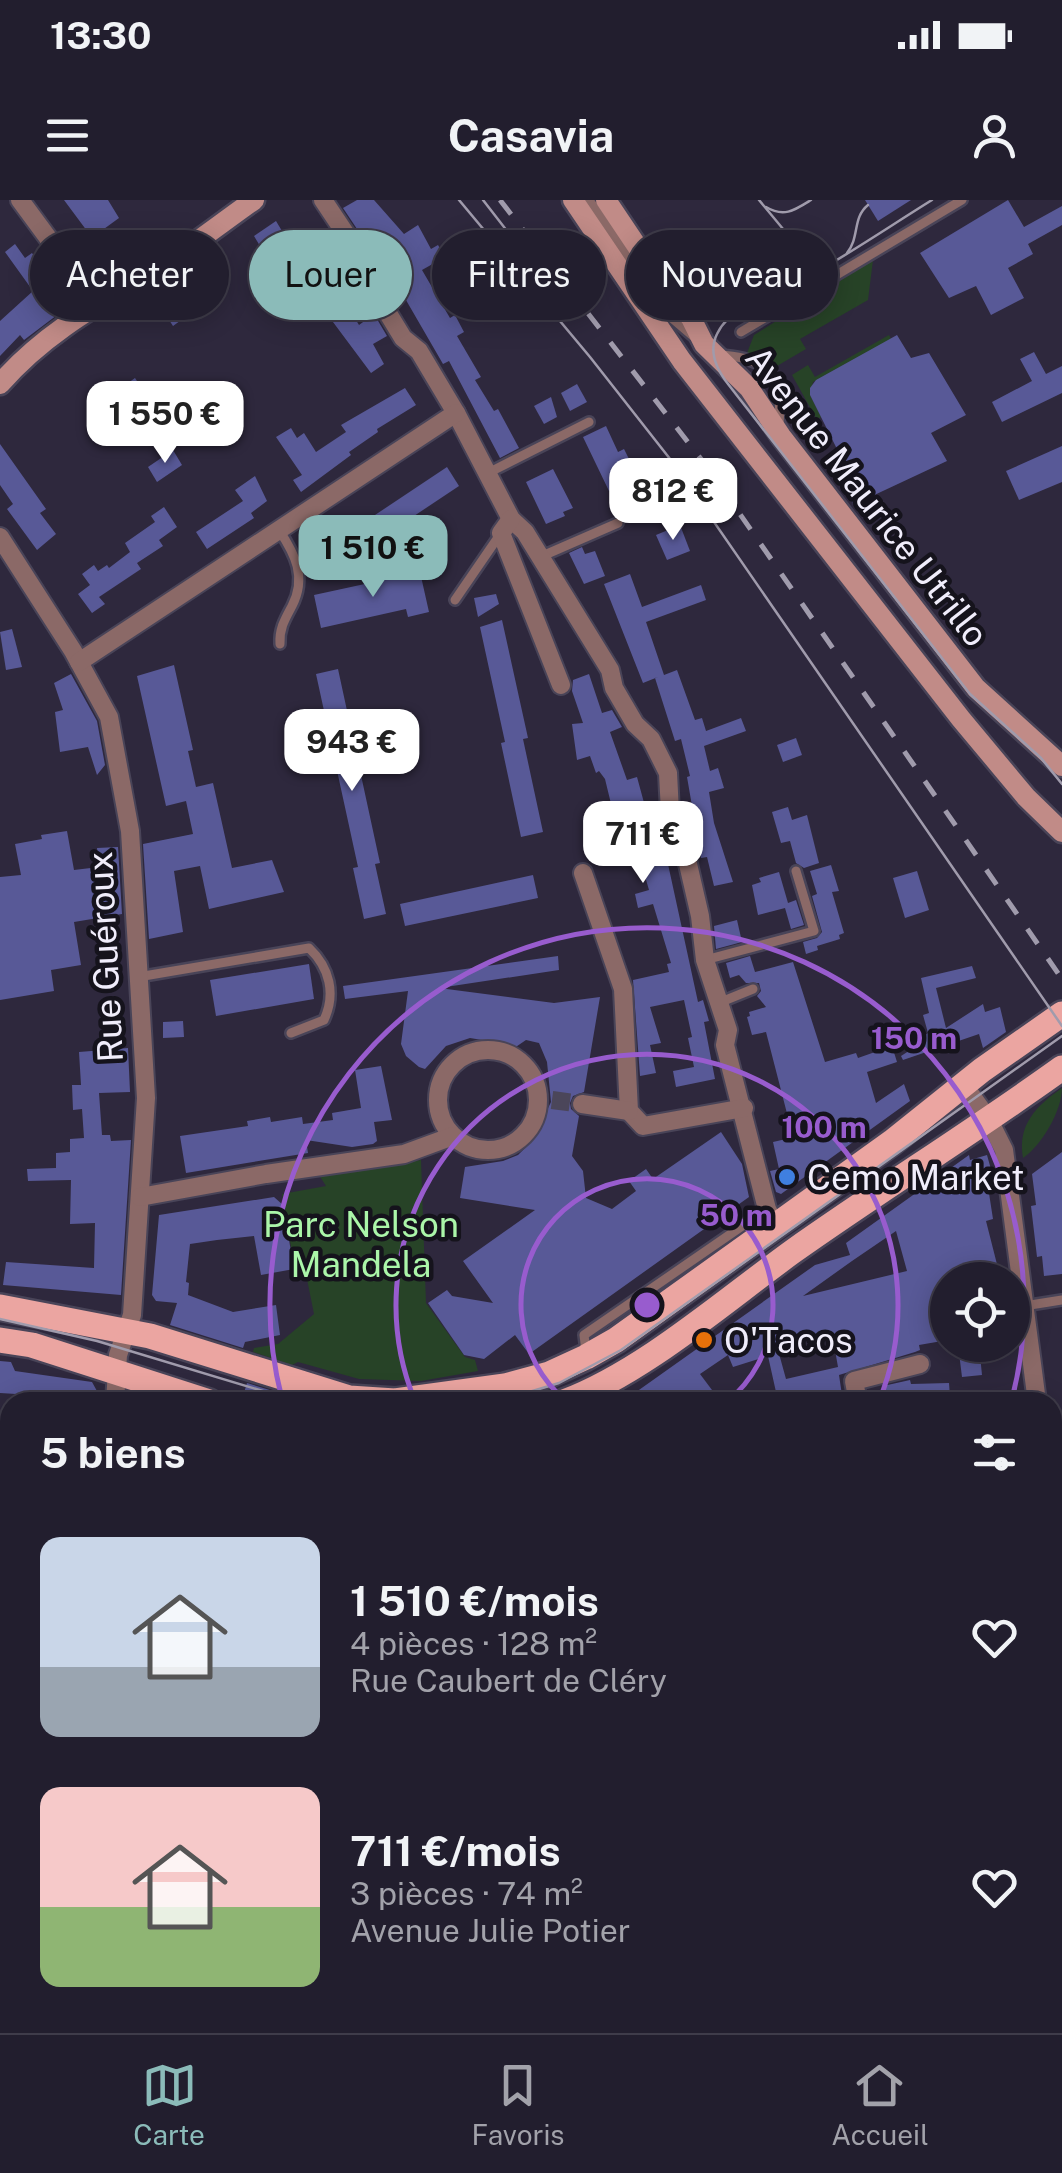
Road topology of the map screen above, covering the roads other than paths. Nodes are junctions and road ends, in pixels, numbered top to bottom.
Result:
1 (20, 200) edge
2 (254, 200) edge
3 (323, 200) edge
4 (573, 200) edge
5 (590, 200) edge
6 (606, 200) edge
7 (962, 200) edge
8 (42, 230) edge
9 (212, 230) edge
10 (626, 253) edge
11 (73, 320) edge
12 (671, 320) joint
13 (740, 332) dead end
14 (710, 350) junction
15 (682, 361) junction
16 (0, 384) edge
17 (456, 413) junction
18 (589, 422) dead end
19 (488, 472) junction
20 (618, 523) dead end
21 (506, 526) junction
22 (279, 530) junction
23 (0, 537) edge
24 (540, 557) junction
25 (455, 600) dead end
26 (280, 644) dead end
27 (79, 662) junction
28 (561, 685) dead end
29 (1062, 766) edge
30 (1062, 832) edge
31 (796, 871) dead end
32 (583, 873) dead end
33 (705, 960) junction
34 (138, 977) junction
35 (753, 989) dead end
36 (721, 1002) junction
37 (1062, 1014) edge
38 (291, 1033) dead end
39 (1062, 1068) edge
40 (963, 1084) junction
41 (582, 1104) tunnel mouth
42 (744, 1108) junction
43 (629, 1111) junction
44 (990, 1120) junction
45 (453, 1136) junction
46 (140, 1197) junction
47 (771, 1217) junction
48 (1018, 1262) edge
49 (1062, 1300) edge
50 (1030, 1305) edge
51 (0, 1306) edge
52 (127, 1330) junction
53 (0, 1340) edge
54 (1030, 1350) edge
55 (920, 1364) dead end
56 (118, 1374) junction
57 (116, 1392) edge
58 (176, 1392) edge
59 (329, 1392) edge
60 (484, 1392) edge
61 (604, 1392) edge
62 (856, 1392) edge
63 (1036, 1392) edge

1 - 8 street
2 - 9 street
3 - 17 street
4 - 15 street, Avenue Maurice Utrillo
5 - 10 lane
6 - 14 street, Avenue Maurice Utrillo
7 - 13 lane
11 - 16 street
12 - 14 lane
12 - 15 lane
14 - 29 street, Avenue Maurice Utrillo
15 - 30 street, Avenue Maurice Utrillo
17 - 19 street
17 - 22 street
18 - 19 lane
19 - 21 street
20 - 24 lane
21 - 24 street
21 - 25 lane
21 - 28 street
22 - 26 lane
22 - 27 street
23 - 27 street, Rue Guéroux
24 - 33 street
27 - 34 street, Rue Guéroux
31 - 33 lane
32 - 43 street
33 - 36 street
34 - 38 lane
34 - 46 street, Rue Guéroux
35 - 36 lane
36 - 42 street
37 - 40 main road
39 - 44 main road
40 - 44 street
40 - 47 main road
41 - 43 street
42 - 43 street
42 - 47 street
44 - 48 street
44 - 61 main road
45 - 45 street
45 - 46 street
46 - 52 street, Rue Guéroux
47 - 60 main road
49 - 50 lane
51 - 52 main road
52 - 56 street, Rue Guéroux
52 - 59 main road
53 - 56 main road
54 - 63 street
55 - 62 street
56 - 57 street, Rue Guéroux
56 - 58 main road

